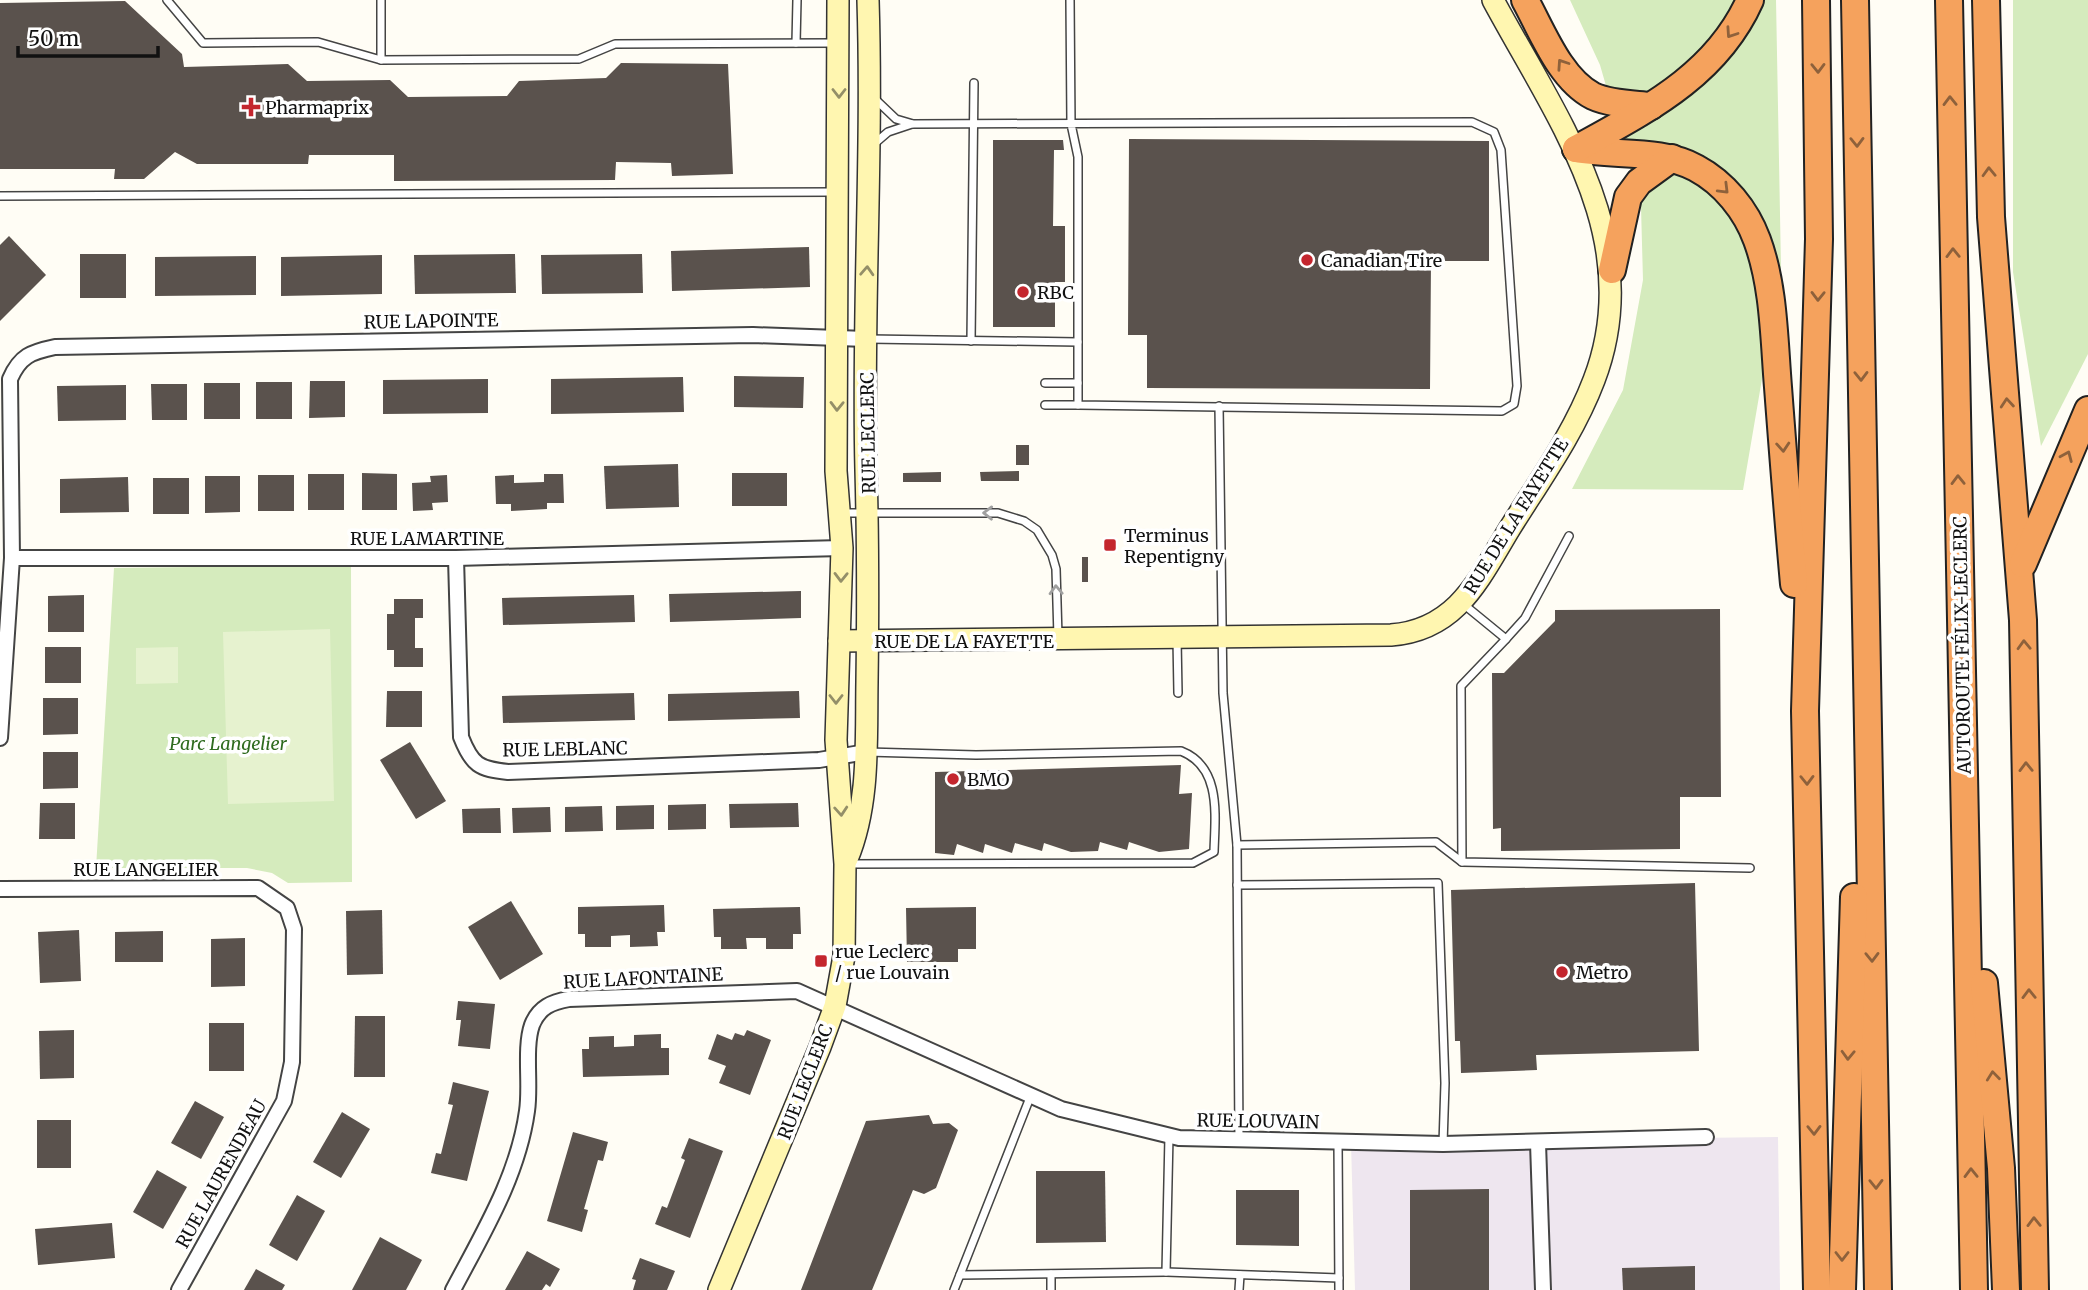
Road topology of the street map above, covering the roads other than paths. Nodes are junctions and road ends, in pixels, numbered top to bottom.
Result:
1 (167, 0) edge
2 (381, 0) edge
3 (797, 0) edge
4 (838, 0) edge
5 (869, 0) edge
6 (878, 0) edge
7 (1070, 0) edge
8 (1493, 0) edge
9 (1525, 0) edge
10 (1750, 0) edge
11 (1816, 0) edge
12 (1855, 0) edge
13 (1949, 0) edge
14 (1986, 0) edge
15 (173, 3) edge
16 (870, 39) junction
17 (796, 43) junction
18 (838, 43) junction
19 (381, 60) junction
20 (974, 83) dead end
21 (869, 92) junction
22 (1651, 106) junction
23 (913, 124) junction
24 (974, 124) junction
25 (1071, 124) junction
26 (871, 148) junction
27 (1576, 149) junction
28 (1672, 158) junction
29 (839, 192) junction
30 (0, 196) edge
31 (1612, 270) junction
32 (837, 337) junction
33 (866, 339) junction
34 (971, 341) junction
35 (1078, 342) junction
36 (1045, 383) dead end
37 (1078, 383) junction
38 (1045, 405) dead end
39 (1078, 405) junction
40 (1219, 406) junction
41 (2088, 410) edge
42 (839, 513) junction
43 (869, 514) junction
44 (1569, 537) dead end
45 (842, 548) junction
46 (12, 558) junction
47 (456, 558) junction
48 (2021, 569) junction
49 (1866, 595) junction
50 (1461, 603) junction
51 (1221, 638) junction
52 (1177, 639) junction
53 (1506, 639) junction
54 (1058, 640) junction
55 (839, 641) junction
56 (869, 641) junction
57 (1178, 693) dead end
58 (1805, 711) junction
59 (0, 738) edge
60 (866, 752) junction
61 (837, 757) junction
62 (1965, 793) junction
63 (1237, 845) junction
64 (1462, 862) junction
65 (845, 864) junction
66 (1750, 867) dead end
67 (1237, 885) junction
68 (0, 889) edge
69 (287, 908) joint
70 (835, 1006) junction
71 (1031, 1095) junction
72 (1168, 1136) junction
73 (1706, 1137) dead end
74 (1239, 1142) junction
75 (1338, 1142) junction
76 (1538, 1143) junction
77 (1443, 1144) junction
78 (1166, 1272) junction
79 (1051, 1274) junction
80 (960, 1275) junction
81 (1240, 1275) junction
82 (1339, 1278) junction
83 (179, 1290) edge
84 (453, 1290) edge
85 (719, 1290) edge
86 (954, 1290) edge
87 (1051, 1290) edge
88 (1239, 1290) edge
89 (1339, 1290) edge
90 (1543, 1290) edge
91 (1817, 1290) edge
92 (1842, 1290) edge
93 (1878, 1290) edge
94 (1974, 1290) edge
95 (2006, 1290) edge
96 (2035, 1290) edge

1 - 15 lane
2 - 19 lane
3 - 17 lane
4 - 18 street, RUE LECLERC
5 - 16 street, RUE LECLERC
6 - 16 street
7 - 25 lane
8 - 27 street, RUE DE LA FAYETTE
22 -> 9 highway
10 -> 22 highway
11 -> 58 highway
12 -> 49 highway
62 -> 13 highway, AUTOROUTE FÉLIX-LECLERC
48 -> 14 highway
15 - 19 lane
16 - 21 street, RUE LECLERC
17 - 18 lane
17 - 19 lane
18 -> 29 street, RUE LECLERC
20 - 24 lane
21 - 23 lane
21 - 26 street, RUE LECLERC
22 - 27 highway
23 - 24 lane
23 - 26 lane
24 - 25 lane
24 - 34 lane
25 - 35 lane
25 - 40 lane
33 -> 26 street, RUE LECLERC
27 - 28 highway
27 - 31 street, RUE DE LA FAYETTE
28 - 31 highway
28 -> 58 highway
29 - 30 lane
29 - 32 street, RUE LECLERC
31 - 50 street, RUE DE LA FAYETTE
32 - 33 street, RUE LAPOINTE
32 -> 42 street, RUE LECLERC
32 - 46 street, RUE LAPOINTE
33 - 34 lane
33 - 43 street, RUE LECLERC
34 - 35 lane
35 - 37 lane
36 - 37 lane
37 - 39 lane
38 - 39 lane
39 - 40 lane
40 - 51 lane
48 -> 41 highway
42 - 43 lane
42 - 45 street, RUE LECLERC
54 -> 43 lane
43 - 56 street, RUE LECLERC
44 - 53 lane
45 - 47 street, RUE LAMARTINE
45 -> 55 street, RUE LECLERC
46 - 47 street, RUE LAMARTINE
46 - 59 street
47 - 61 street, RUE LEBLANC
96 -> 48 highway
49 -> 92 highway
49 -> 93 highway
50 - 51 street, RUE DE LA FAYETTE
50 - 53 lane
51 - 52 street, RUE DE LA FAYETTE
51 - 63 lane
52 - 54 street, RUE DE LA FAYETTE
52 - 57 lane
53 - 64 lane
54 - 56 street, RUE DE LA FAYETTE
55 - 56 street, RUE DE LA FAYETTE
55 -> 61 street, RUE LECLERC
56 - 60 street, RUE LECLERC
58 -> 91 highway
60 - 61 street, RUE LEBLANC
60 - 65 street, RUE LECLERC
60 - 65 lane
61 -> 65 street, RUE LECLERC
94 -> 62 highway, AUTOROUTE FÉLIX-LECLERC
95 -> 62 highway
63 - 64 lane
63 - 67 lane
64 - 66 lane
65 - 70 street, RUE LECLERC
67 - 74 lane
67 - 77 lane
68 - 69 street, RUE LANGELIER
69 - 83 street, RUE LAURENDEAU
70 - 71 street, RUE LOUVAIN
70 - 84 street, RUE LAFONTAINE
70 - 85 street, RUE LECLERC
71 - 72 street, RUE LOUVAIN
71 - 80 lane
72 - 74 street, RUE LOUVAIN
72 - 78 lane
73 - 76 street, RUE LOUVAIN
74 - 75 street, RUE LOUVAIN
75 - 77 street, RUE LOUVAIN
75 - 82 lane
76 - 77 street, RUE LOUVAIN
76 - 90 street
78 - 79 lane
78 - 81 lane
79 - 80 lane
79 - 87 lane
80 - 86 lane
81 - 82 lane
81 - 88 lane
82 - 89 lane

